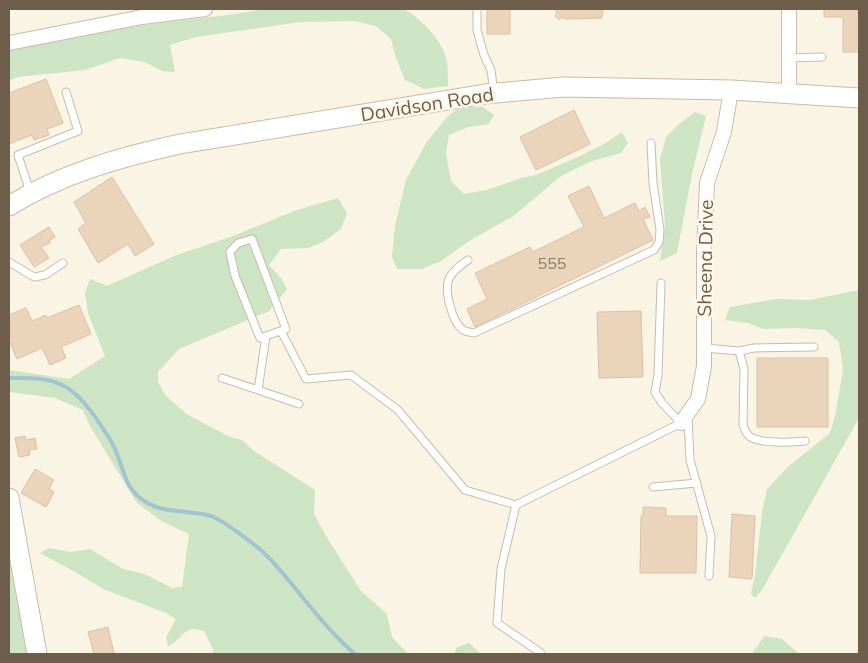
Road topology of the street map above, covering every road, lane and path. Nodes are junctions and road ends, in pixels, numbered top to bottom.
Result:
1 (205, 9) edge
2 (477, 9) edge
3 (788, 9) edge
4 (141, 13) edge
5 (9, 42) edge
6 (822, 57) dead end
7 (789, 58) junction
8 (731, 90) junction
9 (66, 92) dead end
10 (494, 93) junction
11 (789, 93) junction
12 (859, 98) edge
13 (651, 143) dead end
14 (31, 193) junction
15 (9, 206) edge
16 (468, 260) dead end
17 (9, 262) edge
18 (63, 262) dead end
19 (661, 283) dead end
20 (281, 331) junction
21 (266, 336) junction
22 (814, 347) dead end
23 (704, 348) junction
24 (739, 351) junction
25 (222, 378) dead end
26 (258, 390) junction
27 (299, 404) dead end
28 (685, 419) junction
29 (805, 441) dead end
30 (696, 483) junction
31 (653, 487) dead end
32 (9, 498) edge
33 (516, 505) junction
34 (710, 576) dead end
35 (541, 652) dead end
36 (37, 654) edge

1 - 4 street
2 - 10 lane
3 - 7 street
4 - 5 street
6 - 7 lane
7 - 11 street
8 - 10 street, Davidson Road
8 - 11 street, Davidson Road
8 - 23 street, Sheena Drive
9 - 14 lane
10 - 14 street, Davidson Road
11 - 12 street, Davidson Road
13 - 16 lane
14 - 15 street, Davidson Road
17 - 18 lane
19 - 28 lane
20 - 21 lane
20 - 21 lane
20 - 33 lane
21 - 26 lane
22 - 24 lane
23 - 24 lane
23 - 28 street, Sheena Drive
24 - 29 lane
25 - 26 lane
26 - 27 lane
28 - 30 lane
28 - 33 lane
30 - 31 lane
30 - 34 lane
32 - 36 street
33 - 35 lane

